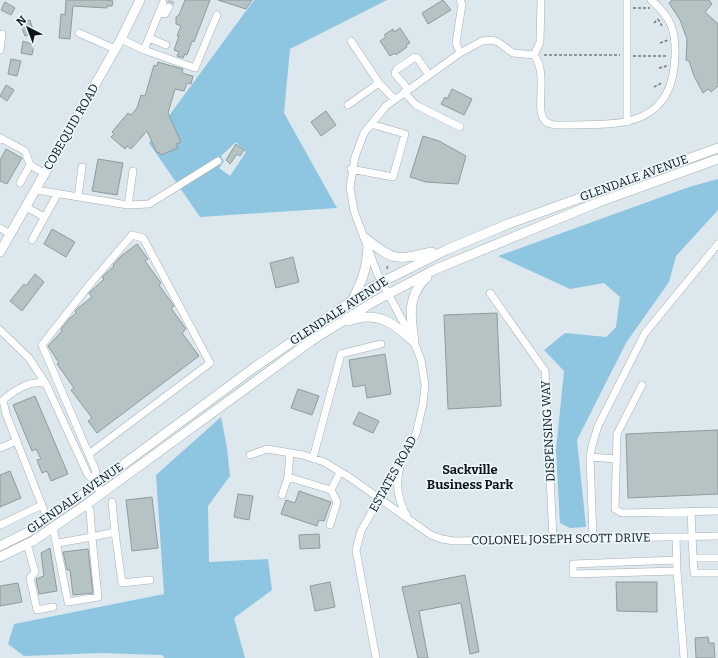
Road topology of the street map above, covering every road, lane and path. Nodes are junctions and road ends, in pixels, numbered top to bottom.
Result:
1 (140, 0) edge
2 (460, 0) edge
3 (541, 0) edge
4 (651, 0) edge
5 (164, 2) tunnel mouth
6 (627, 4) edge
7 (653, 9) dead end
8 (217, 15) dead end
9 (654, 23) dead end
10 (664, 28) dead end
11 (79, 33) dead end
12 (2, 34) dead end
13 (149, 38) junction
14 (121, 39) junction
15 (351, 41) dead end
16 (660, 43) dead end
17 (0, 45) edge
18 (166, 45) dead end
19 (668, 48) dead end
20 (115, 49) junction
21 (144, 50) junction
22 (460, 53) junction
23 (534, 55) junction
24 (544, 55) dead end
25 (627, 56) junction
26 (671, 56) junction
27 (668, 65) junction
28 (659, 68) dead end
29 (668, 70) dead end
30 (429, 75) junction
31 (665, 80) dead end
32 (379, 83) junction
33 (654, 87) dead end
34 (406, 91) junction
35 (394, 99) junction
36 (348, 105) dead end
37 (627, 122) junction
38 (371, 124) junction
39 (460, 127) dead end
40 (0, 140) edge
41 (718, 148) edge
42 (718, 159) edge
43 (218, 161) dead end
44 (30, 165) junction
45 (82, 167) dead end
46 (352, 169) junction
47 (133, 171) dead end
48 (44, 173) junction
49 (20, 183) dead end
50 (36, 190) junction
51 (58, 194) junction
52 (78, 197) junction
53 (128, 205) junction
54 (26, 207) junction
55 (44, 217) junction
56 (0, 228) edge
57 (10, 234) junction
58 (32, 240) dead end
59 (366, 242) junction
60 (718, 244) edge
61 (446, 250) junction
62 (0, 252) edge
63 (390, 258) dead end
64 (387, 269) dead end
65 (436, 269) junction
66 (381, 283) junction
67 (490, 293) dead end
68 (388, 294) junction
69 (353, 299) junction
70 (336, 325) junction
71 (0, 330) edge
72 (414, 342) junction
73 (381, 344) dead end
74 (46, 384) junction
75 (642, 385) dead end
76 (17, 441) junction
77 (0, 448) edge
78 (290, 453) junction
79 (89, 454) junction
80 (250, 455) dead end
81 (590, 457) junction
82 (313, 458) junction
83 (616, 459) junction
84 (402, 460) junction
85 (340, 472) junction
86 (288, 477) junction
87 (98, 483) junction
88 (331, 490) junction
89 (100, 495) junction
90 (282, 495) dead end
91 (379, 498) junction
92 (112, 502) dead end
93 (87, 504) junction
94 (42, 505) junction
95 (691, 511) junction
96 (718, 511) edge
97 (48, 518) junction
98 (410, 520) junction
99 (0, 525) edge
100 (330, 525) dead end
101 (54, 527) junction
102 (116, 532) junction
103 (676, 536) junction
104 (692, 536) junction
105 (718, 536) edge
106 (92, 537) junction
107 (594, 538) junction
108 (553, 539) junction
109 (58, 542) junction
110 (27, 544) junction
111 (0, 546) edge
112 (0, 557) edge
113 (693, 558) junction
114 (718, 558) edge
115 (677, 560) junction
116 (677, 571) junction
117 (718, 573) edge
118 (150, 580) dead end
119 (53, 607) dead end
120 (376, 658) edge
121 (684, 658) edge

1 - 14 main road, COBEQUID ROAD
2 - 22 street
3 - 23 street
4 - 26 street
5 - 13 street
6 - 7 path
6 - 25 street
8 - 21 street
9 - 10 path
11 - 20 street
12 - 17 street
13 - 18 street
13 - 21 street
14 - 20 main road, COBEQUID ROAD
14 - 21 street
15 - 32 street
16 - 19 path
20 - 48 main road, COBEQUID ROAD
22 - 23 street, ESTATES ROAD
22 - 30 street, ESTATES ROAD
23 - 37 street
24 - 25 path
25 - 26 path
25 - 37 street
26 - 27 path
26 - 37 street
27 - 28 path
27 - 29 path
30 - 34 street, ESTATES ROAD
30 - 34 street
31 - 33 path
32 - 35 street
32 - 36 street
34 - 35 street, ESTATES ROAD
34 - 39 street
35 - 38 street, ESTATES ROAD
38 - 46 street, ESTATES ROAD
38 - 46 street
40 - 44 street
41 - 61 main road, GLENDALE AVENUE
42 - 65 main road, GLENDALE AVENUE
43 - 53 street
44 - 48 street
44 - 49 street
45 - 52 street
46 - 59 street, ESTATES ROAD
47 - 53 street
48 - 50 main road, COBEQUID ROAD
50 - 51 street
50 - 54 main road, COBEQUID ROAD
51 - 52 street
51 - 55 street
52 - 53 street
54 - 55 street
54 - 57 main road, COBEQUID ROAD
55 - 58 street
56 - 57 street
57 - 62 main road, COBEQUID ROAD
59 - 61 main road
59 - 66 street, ESTATES ROAD
59 - 69 main road
60 - 81 street
61 - 66 main road, GLENDALE AVENUE
63 - 64 path
65 - 68 main road, GLENDALE AVENUE
65 - 72 main road
66 - 68 street, ESTATES ROAD
66 - 69 main road, GLENDALE AVENUE
67 - 108 street, DISPENSING WAY
68 - 70 main road, GLENDALE AVENUE
68 - 72 street, ESTATES ROAD
69 - 87 main road, GLENDALE AVENUE
70 - 72 main road
70 - 89 main road, GLENDALE AVENUE
71 - 74 street
72 - 84 street, ESTATES ROAD
73 - 82 street
74 - 76 street
74 - 87 street
75 - 83 street
76 - 77 street
76 - 94 street
78 - 80 street, COLONEL JOSEPH SCOTT DRIVE
78 - 82 street, COLONEL JOSEPH SCOTT DRIVE
78 - 86 street
79 - 79 street
79 - 87 street
81 - 83 street
81 - 107 street
82 - 85 street, COLONEL JOSEPH SCOTT DRIVE
83 - 95 street
84 - 91 street, ESTATES ROAD
84 - 98 street, COLONEL JOSEPH SCOTT DRIVE
85 - 88 street
85 - 91 street, COLONEL JOSEPH SCOTT DRIVE
86 - 88 street
86 - 90 street
87 - 89 street
87 - 97 main road, GLENDALE AVENUE
88 - 100 street
89 - 93 main road, GLENDALE AVENUE
91 - 98 street, COLONEL JOSEPH SCOTT DRIVE
91 - 120 street, ESTATES ROAD
92 - 102 street
93 - 101 main road, GLENDALE AVENUE
93 - 106 street
94 - 97 street
94 - 99 street
95 - 96 street
95 - 104 street
97 - 111 main road, GLENDALE AVENUE
98 - 108 street, COLONEL JOSEPH SCOTT DRIVE
101 - 109 street
101 - 110 main road, GLENDALE AVENUE
102 - 106 street
102 - 118 street
103 - 104 street, COLONEL JOSEPH SCOTT DRIVE
103 - 107 street, COLONEL JOSEPH SCOTT DRIVE
103 - 115 street
104 - 105 street, COLONEL JOSEPH SCOTT DRIVE
104 - 113 street
106 - 109 street
106 - 109 street
107 - 108 street, COLONEL JOSEPH SCOTT DRIVE
110 - 112 main road, GLENDALE AVENUE
110 - 119 street
113 - 114 street
113 - 117 street
115 - 116 street
115 - 116 street
116 - 121 street

